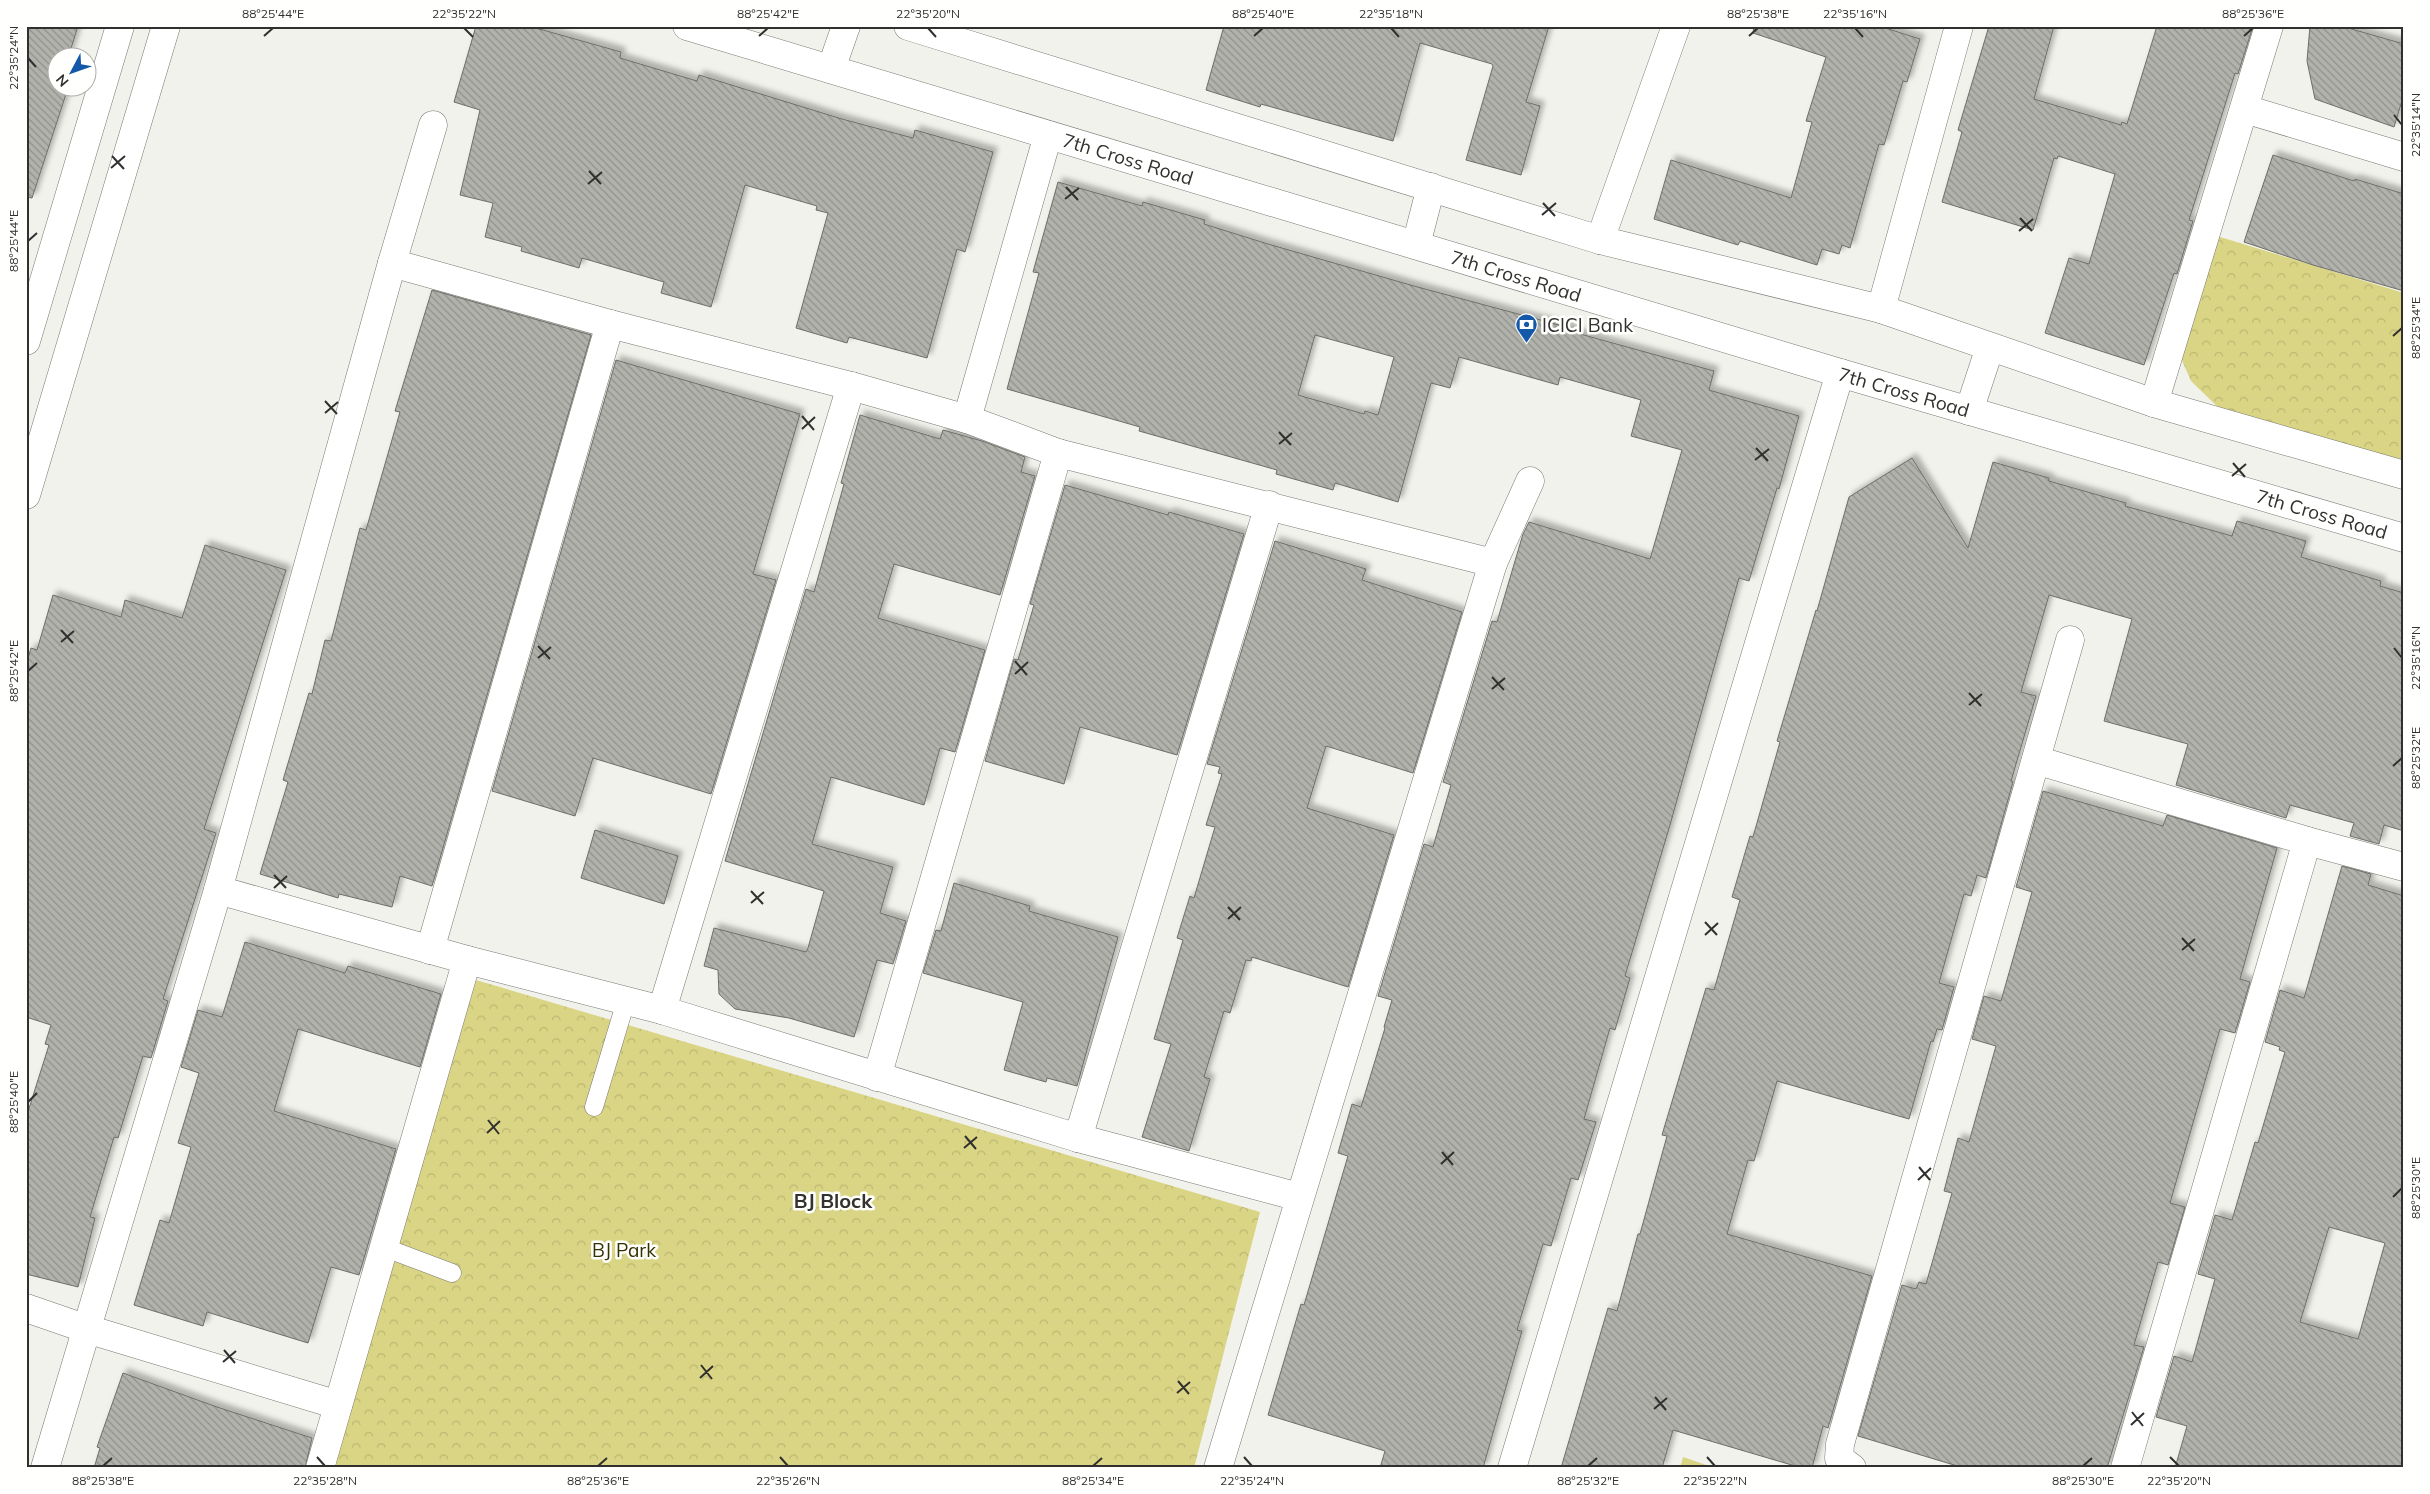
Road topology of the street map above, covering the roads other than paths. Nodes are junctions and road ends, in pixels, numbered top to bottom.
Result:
1 (120, 26) edge
2 (166, 26) edge
3 (687, 26) edge
4 (846, 26) edge
5 (908, 26) edge
6 (1676, 26) edge
7 (1959, 26) edge
8 (2269, 26) edge
9 (832, 69) junction
10 (2245, 108) junction
11 (433, 125) dead end
12 (1048, 135) junction
13 (2404, 157) edge
14 (1431, 187) junction
15 (1600, 240) junction
16 (1416, 246) junction
17 (392, 263) junction
18 (1881, 309) junction
19 (610, 324) junction
20 (26, 341) edge
21 (1990, 347) junction
22 (1840, 373) junction
23 (851, 386) junction
24 (2154, 403) junction
25 (1969, 411) junction
26 (967, 419) junction
27 (1058, 453) junction
28 (2404, 475) edge
29 (1530, 481) dead end
30 (26, 495) edge
31 (1268, 505) junction
32 (2404, 538) edge
33 (1493, 563) junction
34 (2070, 640) dead end
35 (2036, 760) junction
36 (2307, 841) junction
37 (2404, 867) edge
38 (218, 890) junction
39 (430, 950) junction
40 (467, 960) junction
41 (626, 1001) junction
42 (662, 1010) junction
43 (877, 1077) junction
44 (594, 1107) dead end
45 (1078, 1138) junction
46 (1299, 1197) junction
47 (383, 1247) junction
48 (452, 1273) dead end
49 (26, 1308) edge
50 (87, 1329) junction
51 (338, 1405) junction
52 (45, 1468) edge
53 (320, 1468) edge
54 (1218, 1468) edge
55 (1512, 1468) edge
56 (1852, 1468) edge
57 (2125, 1468) edge

1 - 20 street
2 - 30 street
3 - 9 street, 7th Cross Road
4 - 9 street
5 - 14 street
6 - 15 street
7 - 18 street
8 - 10 street
9 - 12 street, 7th Cross Road
10 - 13 street
10 - 24 street
11 - 17 street
12 - 16 street, 7th Cross Road
12 - 26 street
14 - 15 street
14 - 16 street
15 - 18 street
16 - 22 street, 7th Cross Road
17 - 19 street
17 - 38 street
18 - 21 street
19 - 23 street
19 - 39 street
21 - 24 street
21 - 25 street
22 - 25 street, 7th Cross Road
22 - 55 street
23 - 26 street
23 - 42 street
24 - 28 street
25 - 32 street, 7th Cross Road
26 - 27 street
27 - 31 street
27 - 43 street
29 - 33 street
31 - 33 street
31 - 45 street
33 - 46 street
34 - 35 street
35 - 36 street
35 - 56 street
36 - 37 street
36 - 57 street
38 - 39 street
38 - 50 street
39 - 40 street
40 - 41 street
40 - 47 street
41 - 42 street
41 - 44 lane
42 - 43 street
43 - 45 street
45 - 46 street
46 - 54 street
47 - 48 lane
47 - 51 street
49 - 50 street
50 - 51 street
50 - 52 street
51 - 53 street

